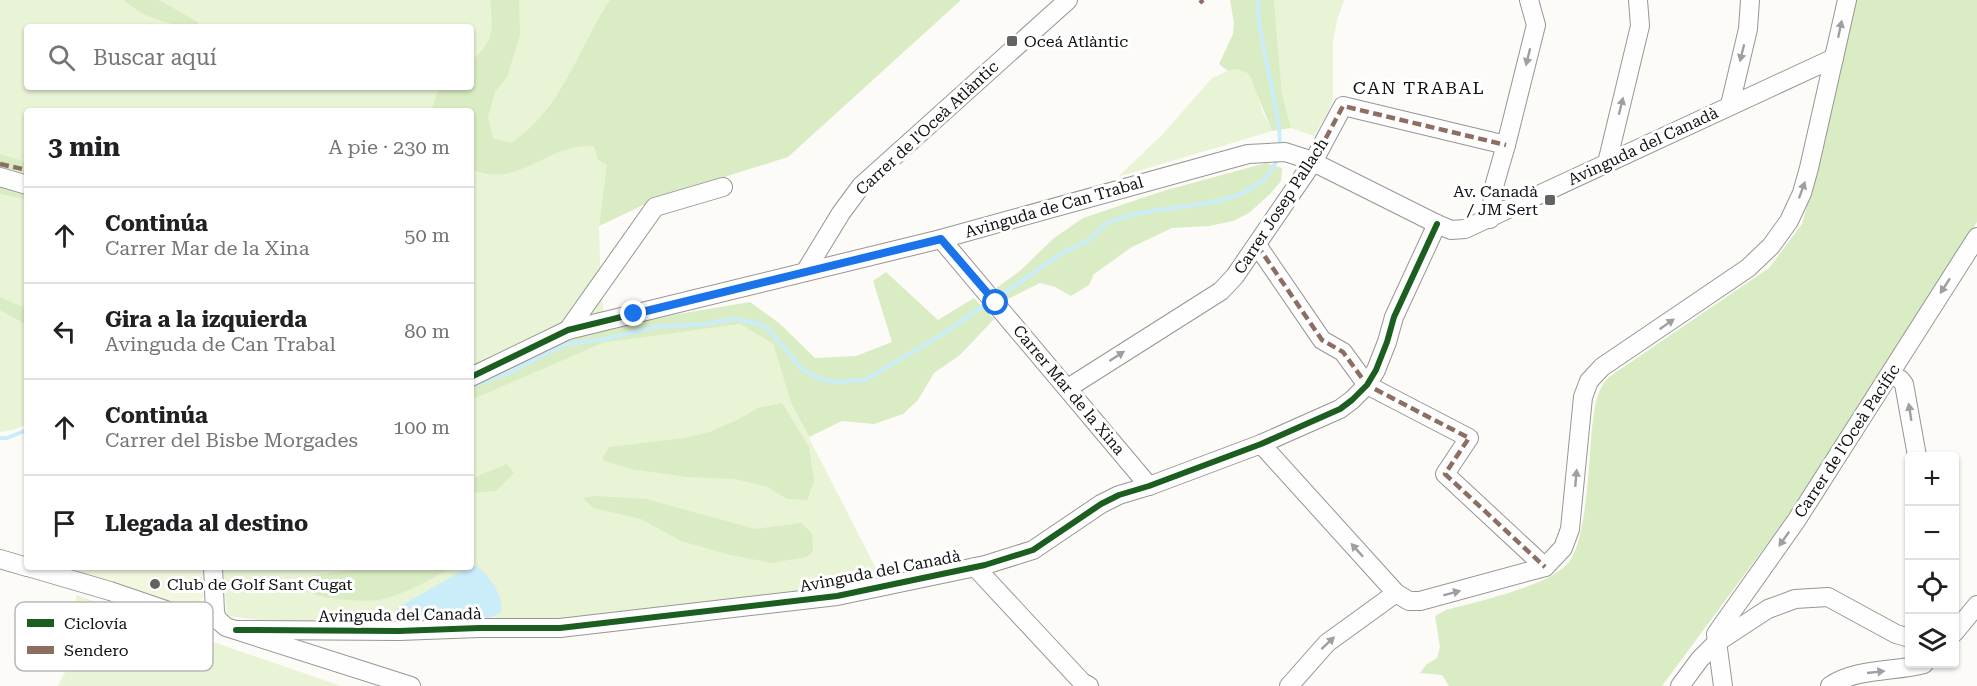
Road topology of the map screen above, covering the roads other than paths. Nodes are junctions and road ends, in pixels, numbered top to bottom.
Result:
1 (1068, 0) edge
2 (1529, 0) edge
3 (1638, 0) edge
4 (1750, 0) edge
5 (1847, 0) edge
6 (1834, 58) junction
7 (1730, 105) junction
8 (1506, 145) junction
9 (1312, 162) junction
10 (1607, 163) junction
11 (0, 177) edge
12 (24, 184) edge
13 (723, 187) dead end
14 (1490, 219) junction
15 (1444, 227) junction
16 (1977, 237) edge
17 (941, 239) junction
18 (1257, 245) junction
19 (805, 272) junction
20 (568, 330) junction
21 (1890, 375) junction
22 (474, 376) edge
23 (1367, 385) junction
24 (1068, 388) junction
25 (1261, 444) junction
26 (1916, 452) edge
27 (1149, 486) junction
28 (0, 559) edge
29 (24, 566) edge
30 (975, 567) junction
31 (1545, 567) junction
32 (37, 570) edge
33 (213, 570) edge
34 (1396, 593) junction
35 (142, 602) edge
36 (1977, 605) edge
37 (213, 619) edge
38 (217, 619) junction
39 (1959, 627) edge
40 (236, 630) junction
41 (327, 630) junction
42 (1905, 637) edge
43 (1716, 643) junction
44 (325, 658) junction
45 (1905, 668) edge
46 (411, 686) edge
47 (1089, 686) edge
48 (1288, 686) edge
49 (1680, 686) edge
50 (1723, 686) edge
51 (1830, 686) edge

1 - 19 street, Carrer de l'Oceà Atlàntic
2 -> 8 street
10 -> 3 street
4 -> 7 street
6 -> 5 street
6 - 7 street, Avinguda del Canadà
31 -> 6 street
7 - 10 street, Avinguda del Canadà
8 - 9 street, Carrer Josep Pallach
8 - 14 street
9 - 15 street, Avinguda de Can Trabal
9 - 17 street, Avinguda de Can Trabal
9 - 18 street, Carrer Josep Pallach
10 - 14 street, Avinguda del Canadà
11 - 12 street
13 - 20 street
14 - 15 street, Avinguda del Canadà
15 - 23 street, Avinguda del Canadà
16 -> 21 street, Carrer de l'Oceà Pacífic
17 - 19 street, Avinguda de Can Trabal
17 - 24 street, Carrer Mar de la Xina
18 - 23 street
24 -> 18 street, Carrer Josep Pallach
19 - 20 street, Avinguda de Can Trabal
20 - 22 street, Avinguda de Can Trabal
26 -> 21 street
21 -> 43 street, Carrer de l'Oceà Pacífic
23 - 25 street, Avinguda del Canadà
23 - 31 street
24 - 27 street, Carrer Mar de la Xina
25 - 27 street, Avinguda del Canadà
34 -> 25 street
27 - 30 street, Avinguda del Canadà
28 - 29 street
30 - 41 street, Avinguda del Canadà
30 - 47 street
34 -> 31 street
32 - 35 street
33 - 38 street
48 -> 34 street
36 - 39 street
37 - 38 street
38 - 40 street
40 - 41 street, Avinguda del Canadà
40 - 44 street
41 - 44 street, Avinguda del Canadà
42 - 43 street
43 - 49 street
43 - 50 street
44 - 46 street
51 -> 45 street

